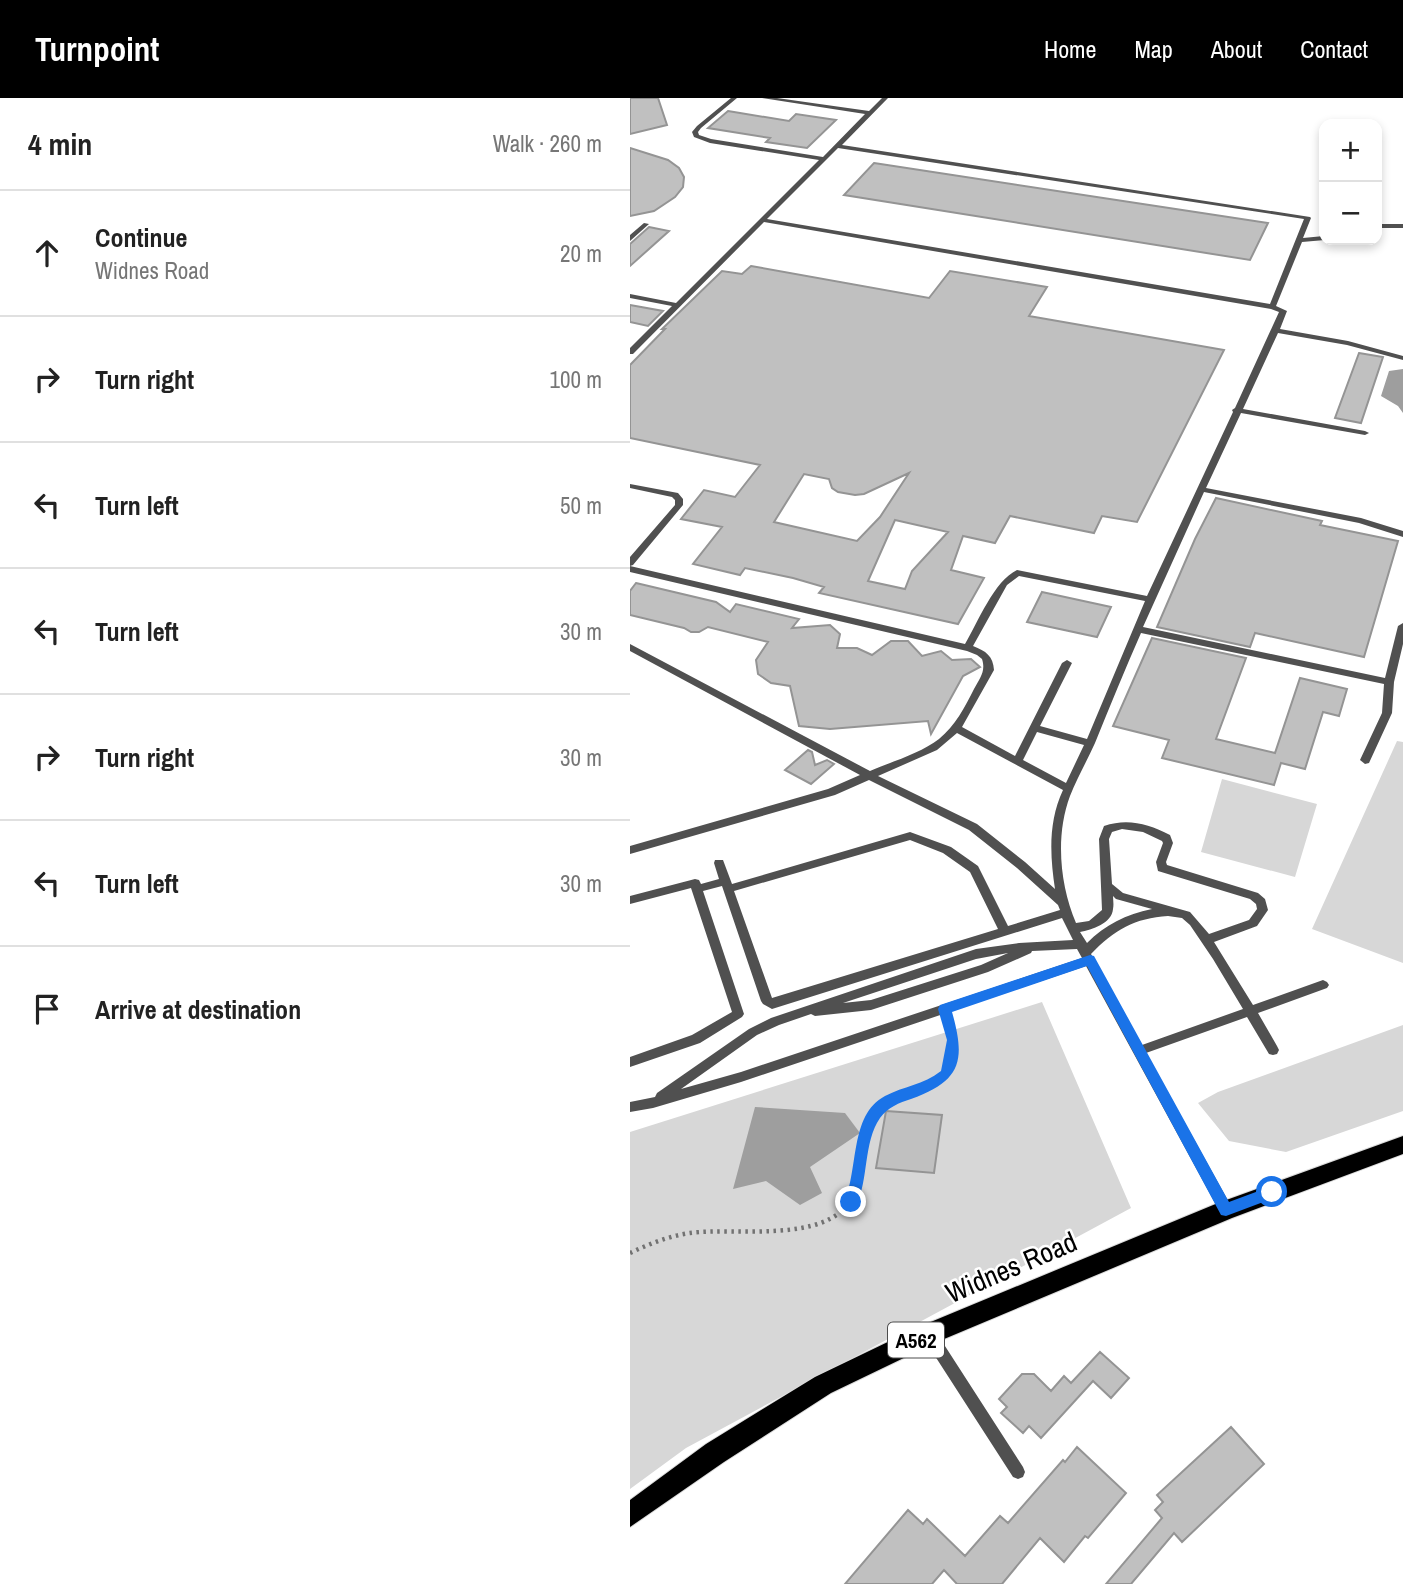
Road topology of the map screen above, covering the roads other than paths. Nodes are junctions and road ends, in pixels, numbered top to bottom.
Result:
1 (734, 98) edge
2 (765, 98) edge
3 (885, 98) edge
4 (869, 113) junction
5 (837, 146) junction
6 (824, 159) junction
7 (762, 220) junction
8 (630, 225) edge
9 (1382, 226) edge
10 (1403, 226) edge
11 (1319, 238) edge
12 (630, 239) edge
13 (1299, 240) junction
14 (630, 296) edge
15 (677, 305) junction
16 (1272, 307) junction
17 (1275, 330) junction
18 (630, 352) edge
19 (1403, 358) edge
20 (1236, 410) junction
21 (1365, 433) dead end
22 (630, 486) edge
23 (1200, 489) junction
24 (1403, 534) edge
25 (630, 563) edge
26 (630, 569) edge
27 (1150, 599) junction
28 (1403, 626) edge
29 (1138, 629) junction
30 (630, 647) edge
31 (968, 648) junction
32 (1068, 663) dead end
33 (1390, 680) junction
34 (1403, 680) edge
35 (1035, 728) junction
36 (957, 729) junction
37 (1090, 743) junction
38 (1366, 760) dead end
39 (1017, 762) junction
40 (870, 776) junction
41 (1067, 788) junction
42 (630, 850) edge
43 (719, 863) dead end
44 (726, 885) junction
45 (1106, 885) junction
46 (696, 888) junction
47 (630, 900) edge
48 (1065, 907) junction
49 (1173, 911) junction
50 (1074, 927) junction
51 (1005, 932) junction
52 (1206, 940) junction
53 (1038, 946) junction
54 (1086, 952) junction
55 (1323, 985) dead end
56 (1250, 1012) junction
57 (775, 1021) junction
58 (1273, 1050) dead end
59 (1139, 1051) junction
60 (630, 1062) edge
61 (653, 1103) junction
62 (630, 1107) edge
63 (1403, 1146) edge
64 (1226, 1210) junction
65 (929, 1334) junction
66 (1018, 1472) dead end
67 (630, 1515) edge

1 - 6 lane
2 - 4 lane
3 - 4 lane
4 - 5 lane
5 - 6 lane
5 - 13 lane
6 - 7 lane
7 - 15 lane
7 - 16 lane
8 - 12 lane
9 - 10 lane
11 - 13 lane
13 - 16 lane
14 - 15 lane
15 - 18 lane
16 - 17 lane
17 - 19 lane
17 - 20 lane
20 - 21 lane
20 - 23 lane
22 - 25 lane
23 - 24 lane
23 - 27 lane
26 - 31 lane
27 - 29 lane
27 - 31 lane
28 - 33 lane
29 - 33 lane
29 - 37 lane
30 - 40 lane
31 - 36 lane
32 - 35 lane
33 - 34 lane
33 - 38 lane
35 - 37 lane
35 - 39 lane
36 - 39 lane
36 - 40 lane
37 - 41 lane
39 - 41 lane
40 - 42 lane
40 - 48 lane
41 - 48 lane
43 - 44 lane
44 - 46 lane
44 - 51 lane
44 - 51 lane
45 - 49 lane
45 - 50 lane
45 - 52 lane
46 - 47 lane
46 - 60 lane
48 - 50 lane
48 - 51 lane
49 - 52 lane
49 - 54 lane
50 - 54 lane
52 - 56 lane
53 - 54 lane
53 - 57 lane
53 - 57 lane
54 - 59 lane
54 - 61 lane
55 - 56 lane
56 - 58 lane
56 - 59 lane
57 - 61 lane
59 - 64 lane
61 - 62 lane
63 - 64 main road, Widnes Road / A562
64 - 65 main road, Widnes Road / A562
65 - 66 lane
65 - 67 main road, Widnes Road / A562

